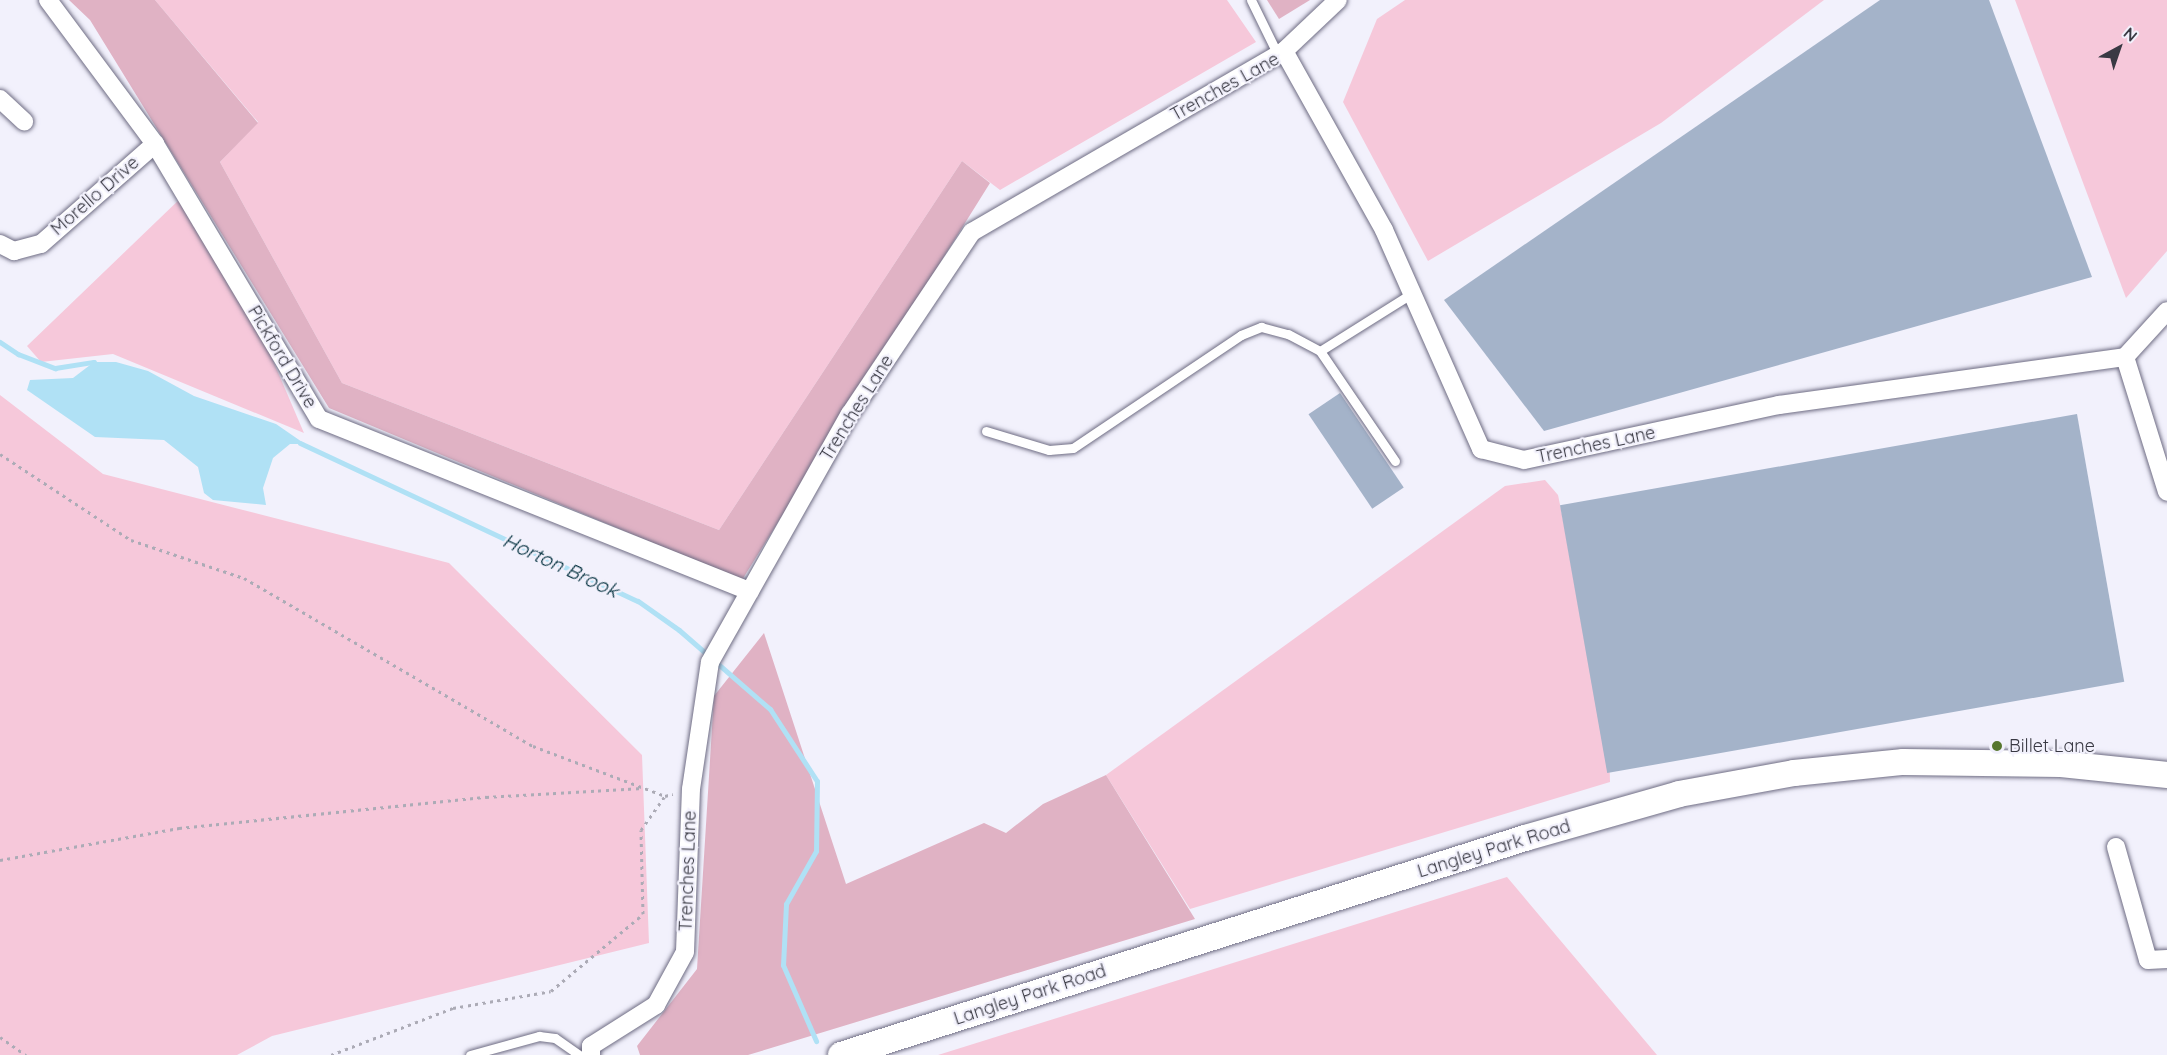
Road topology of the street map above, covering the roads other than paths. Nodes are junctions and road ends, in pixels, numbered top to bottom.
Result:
1 (48, 0) edge
2 (1251, 0) edge
3 (1338, 0) edge
4 (1281, 53) junction
5 (0, 99) edge
6 (24, 121) dead end
7 (155, 144) junction
8 (0, 244) edge
9 (1411, 294) junction
10 (2167, 311) edge
11 (1320, 351) junction
12 (2125, 357) junction
13 (986, 431) dead end
14 (1395, 461) dead end
15 (2167, 492) edge
16 (750, 591) junction
17 (2167, 775) edge
18 (2116, 847) dead end
19 (2167, 959) edge
20 (497, 1047) junction
21 (471, 1055) edge
22 (486, 1055) edge
23 (579, 1055) edge
24 (591, 1055) edge
25 (841, 1055) edge

1 - 7 street, Pickford Drive
2 - 4 lane
3 - 4 street
4 - 9 street, Trenches Lane
4 - 16 street, Trenches Lane
5 - 6 street
7 - 8 street, Morello Drive
7 - 16 street, Pickford Drive
9 - 11 lane
9 - 12 street, Trenches Lane
10 - 12 street
11 - 13 lane
11 - 14 lane
12 - 15 street
16 - 24 street, Trenches Lane
17 - 25 main road, Langley Park Road
18 - 19 street
20 - 21 lane
20 - 22 lane
20 - 23 lane

